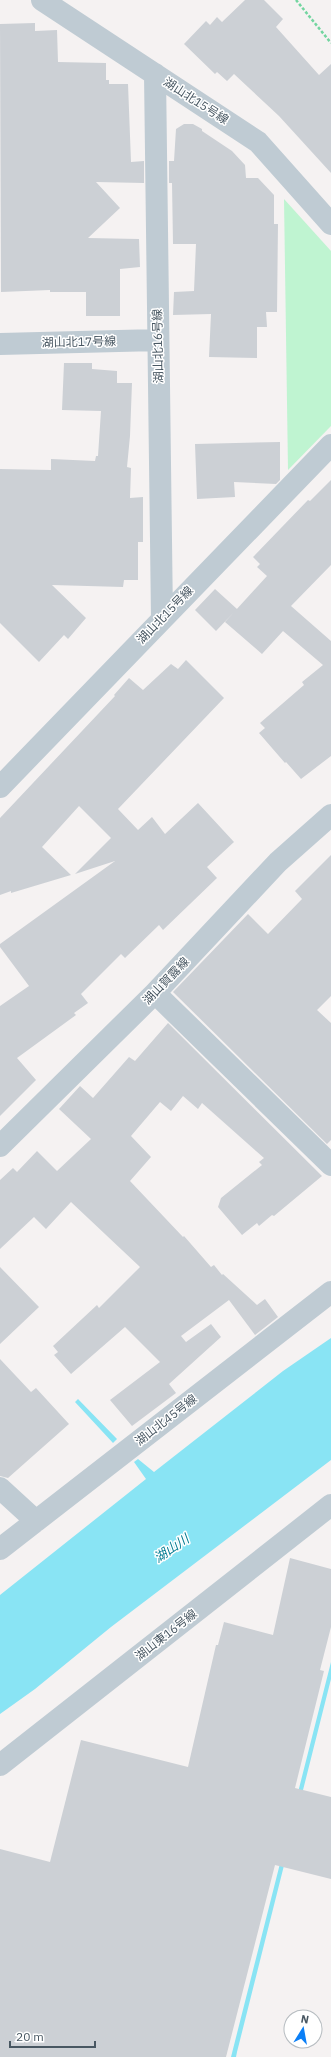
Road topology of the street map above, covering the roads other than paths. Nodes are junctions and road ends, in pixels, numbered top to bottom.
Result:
1 (42, 0) edge
2 (154, 74) junction
3 (331, 224) edge
4 (158, 340) junction
5 (0, 344) edge
6 (331, 445) edge
7 (162, 618) junction
8 (0, 787) edge
9 (331, 815) edge
10 (155, 993) junction
11 (0, 1146) edge
12 (329, 1163) edge
13 (331, 1292) edge
14 (0, 1488) edge
15 (331, 1505) edge
16 (36, 1521) junction
17 (0, 1549) edge
18 (0, 1765) edge

1 - 2 street, 湖山北15号線
2 - 3 street, 湖山北15号線
2 - 4 street, 湖山北16号線
4 - 5 street, 湖山北17号線
4 - 7 street, 湖山北16号線
6 - 7 street, 湖山北15号線
7 - 8 street, 湖山北15号線
9 - 10 street, 湖山賀露線
10 - 11 street, 湖山賀露線
10 - 12 street
13 - 16 street, 湖山北45号線
14 - 16 street
15 - 18 street, 湖山東16号線
16 - 17 street, 湖山北45号線

